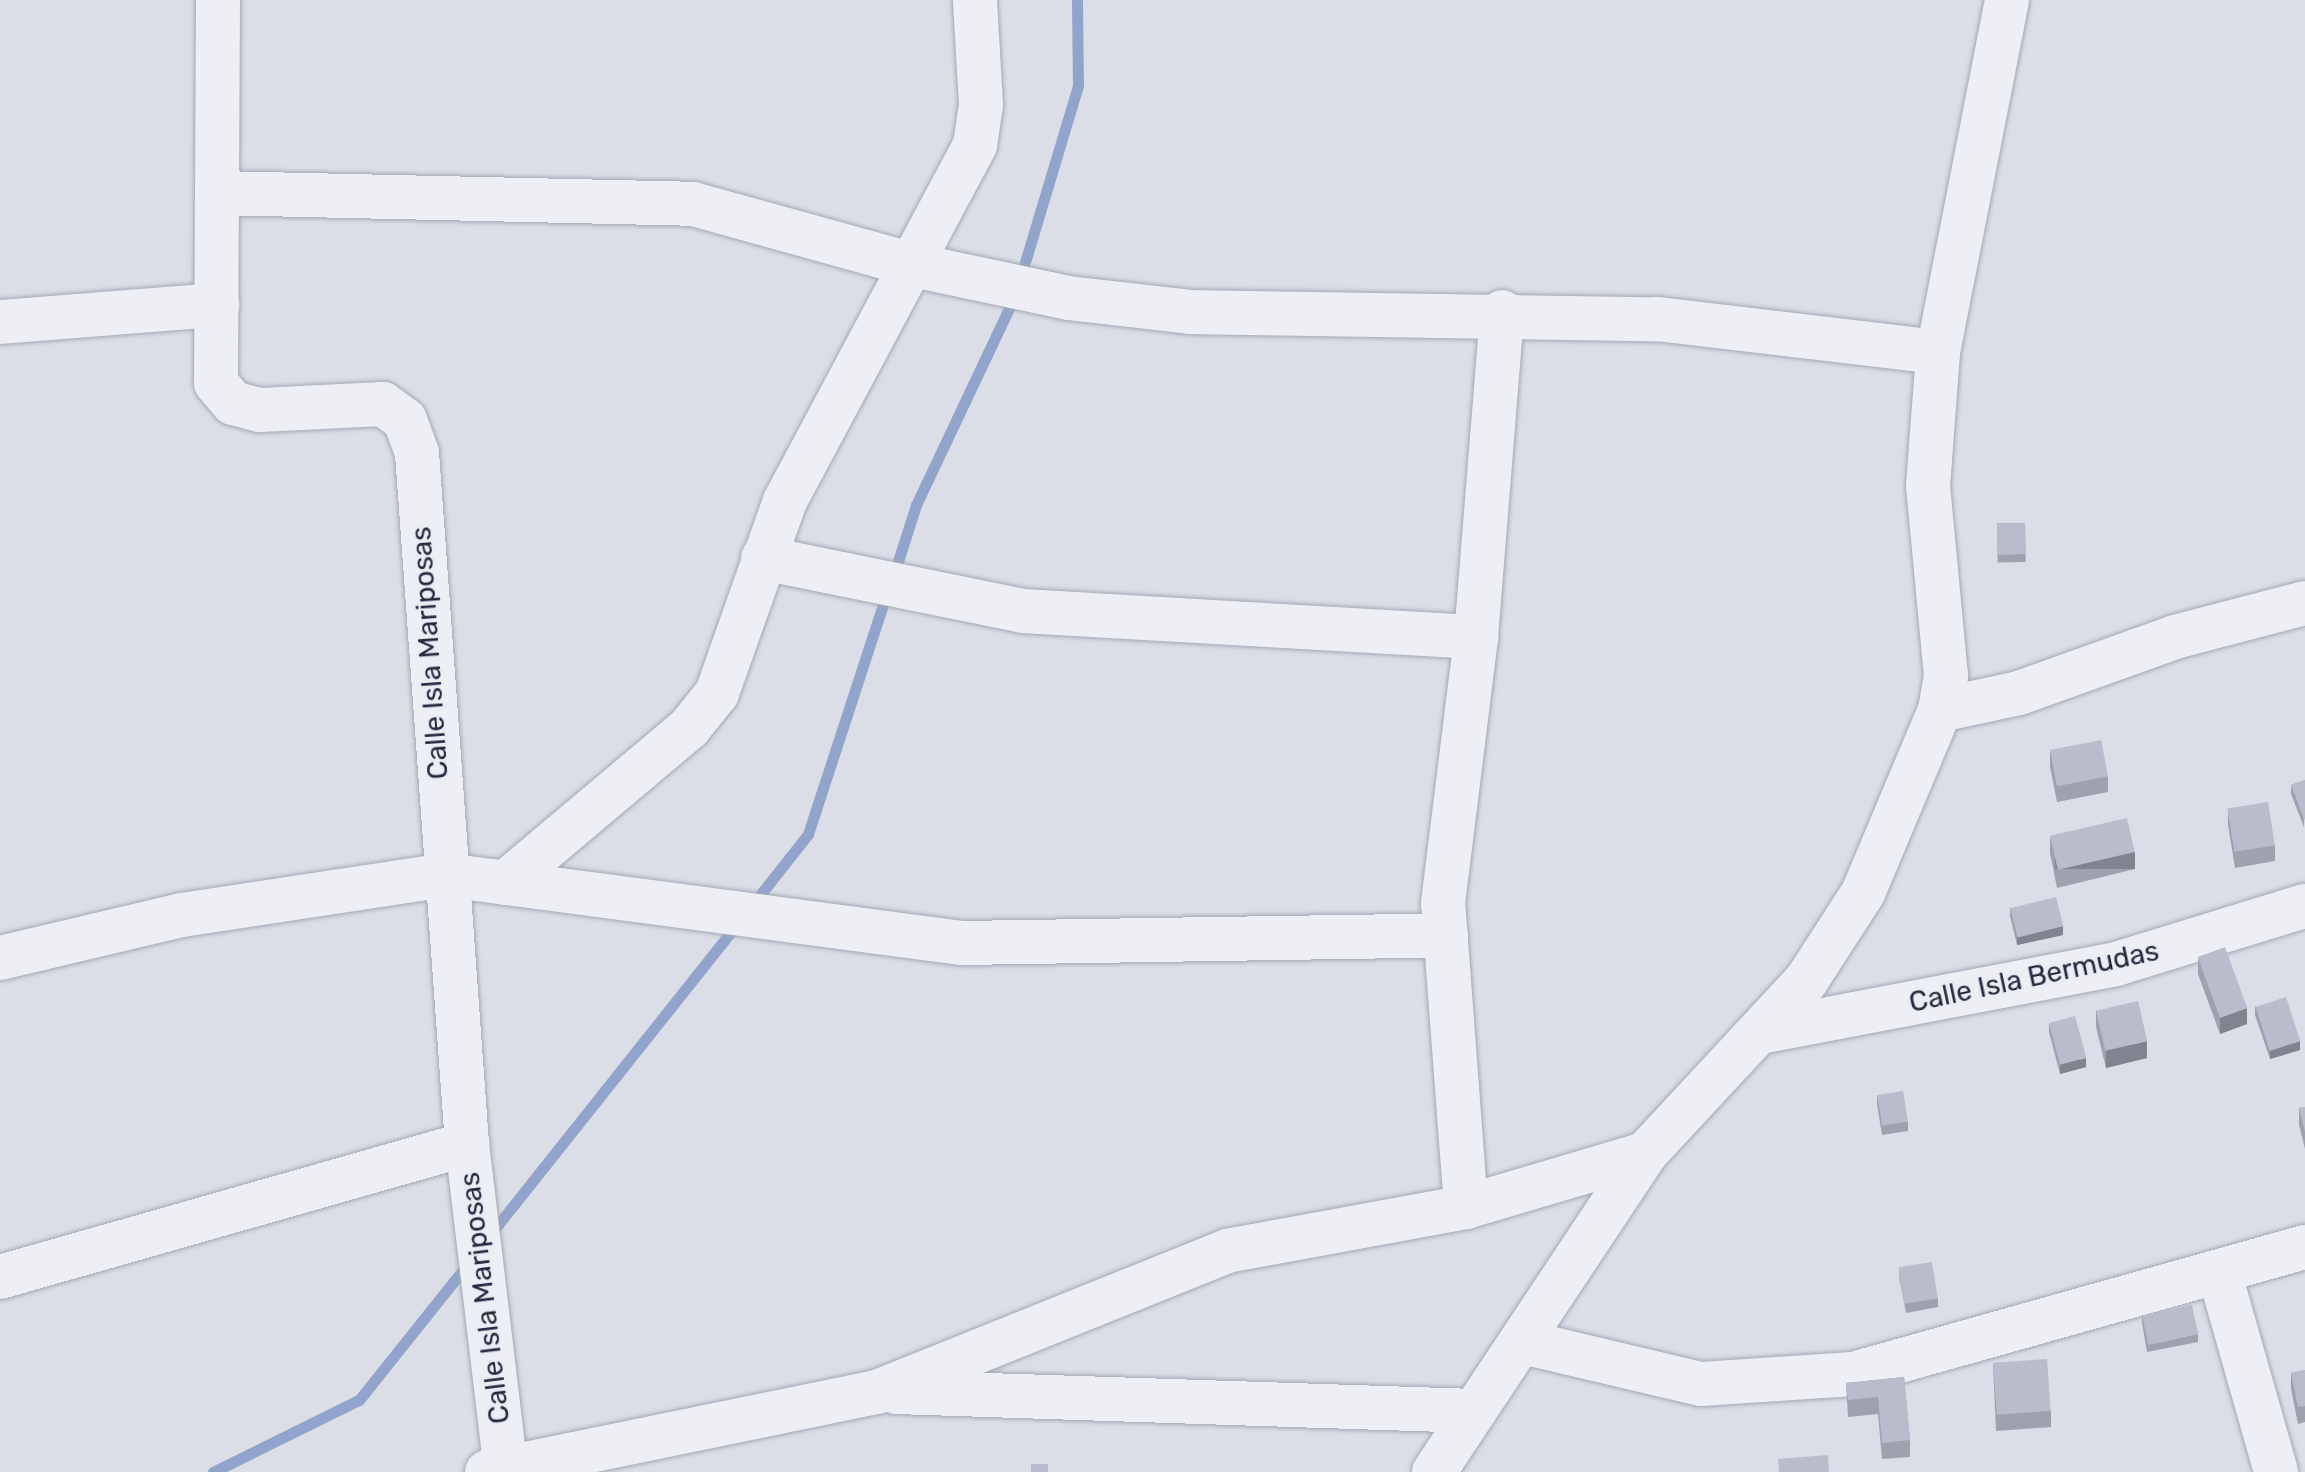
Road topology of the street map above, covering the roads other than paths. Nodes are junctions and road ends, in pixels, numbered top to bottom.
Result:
1 (218, 0) edge
2 (975, 0) edge
3 (2007, 0) edge
4 (217, 193) junction
5 (913, 265) junction
6 (217, 305) junction
7 (1502, 312) junction
8 (0, 322) edge
9 (1938, 352) junction
10 (763, 558) junction
11 (2305, 603) edge
12 (1476, 637) junction
13 (1940, 710) junction
14 (446, 875) junction
15 (505, 883) junction
16 (2305, 906) edge
17 (1446, 935) junction
18 (0, 958) edge
19 (1760, 1032) junction
20 (467, 1144) junction
21 (1645, 1154) junction
22 (1466, 1207) junction
23 (2305, 1247) edge
24 (2220, 1275) junction
25 (0, 1277) edge
26 (1523, 1342) junction
27 (877, 1392) junction
28 (1474, 1411) junction
29 (500, 1470) edge
30 (1434, 1472) edge
31 (2276, 1472) edge

1 - 4 street, Calle Isla Mariposas
2 - 5 street
3 - 9 street
4 - 5 street
4 - 6 street, Calle Isla Mariposas
5 - 7 street
5 - 10 street
6 - 8 street
6 - 14 street, Calle Isla Mariposas
7 - 9 street
7 - 12 street
9 - 13 street
10 - 12 street
10 - 15 street
11 - 13 street
12 - 17 street
13 - 19 street
14 - 15 street
14 - 18 street
14 - 20 street, Calle Isla Mariposas
15 - 17 street
16 - 19 street, Calle Isla Bermudas
17 - 22 street
19 - 21 street
20 - 25 street
20 - 29 street, Calle Isla Mariposas
21 - 22 street
21 - 26 street
22 - 27 street
23 - 24 street
24 - 26 street
24 - 31 street
26 - 28 street
27 - 28 street
27 - 29 street
28 - 30 street

